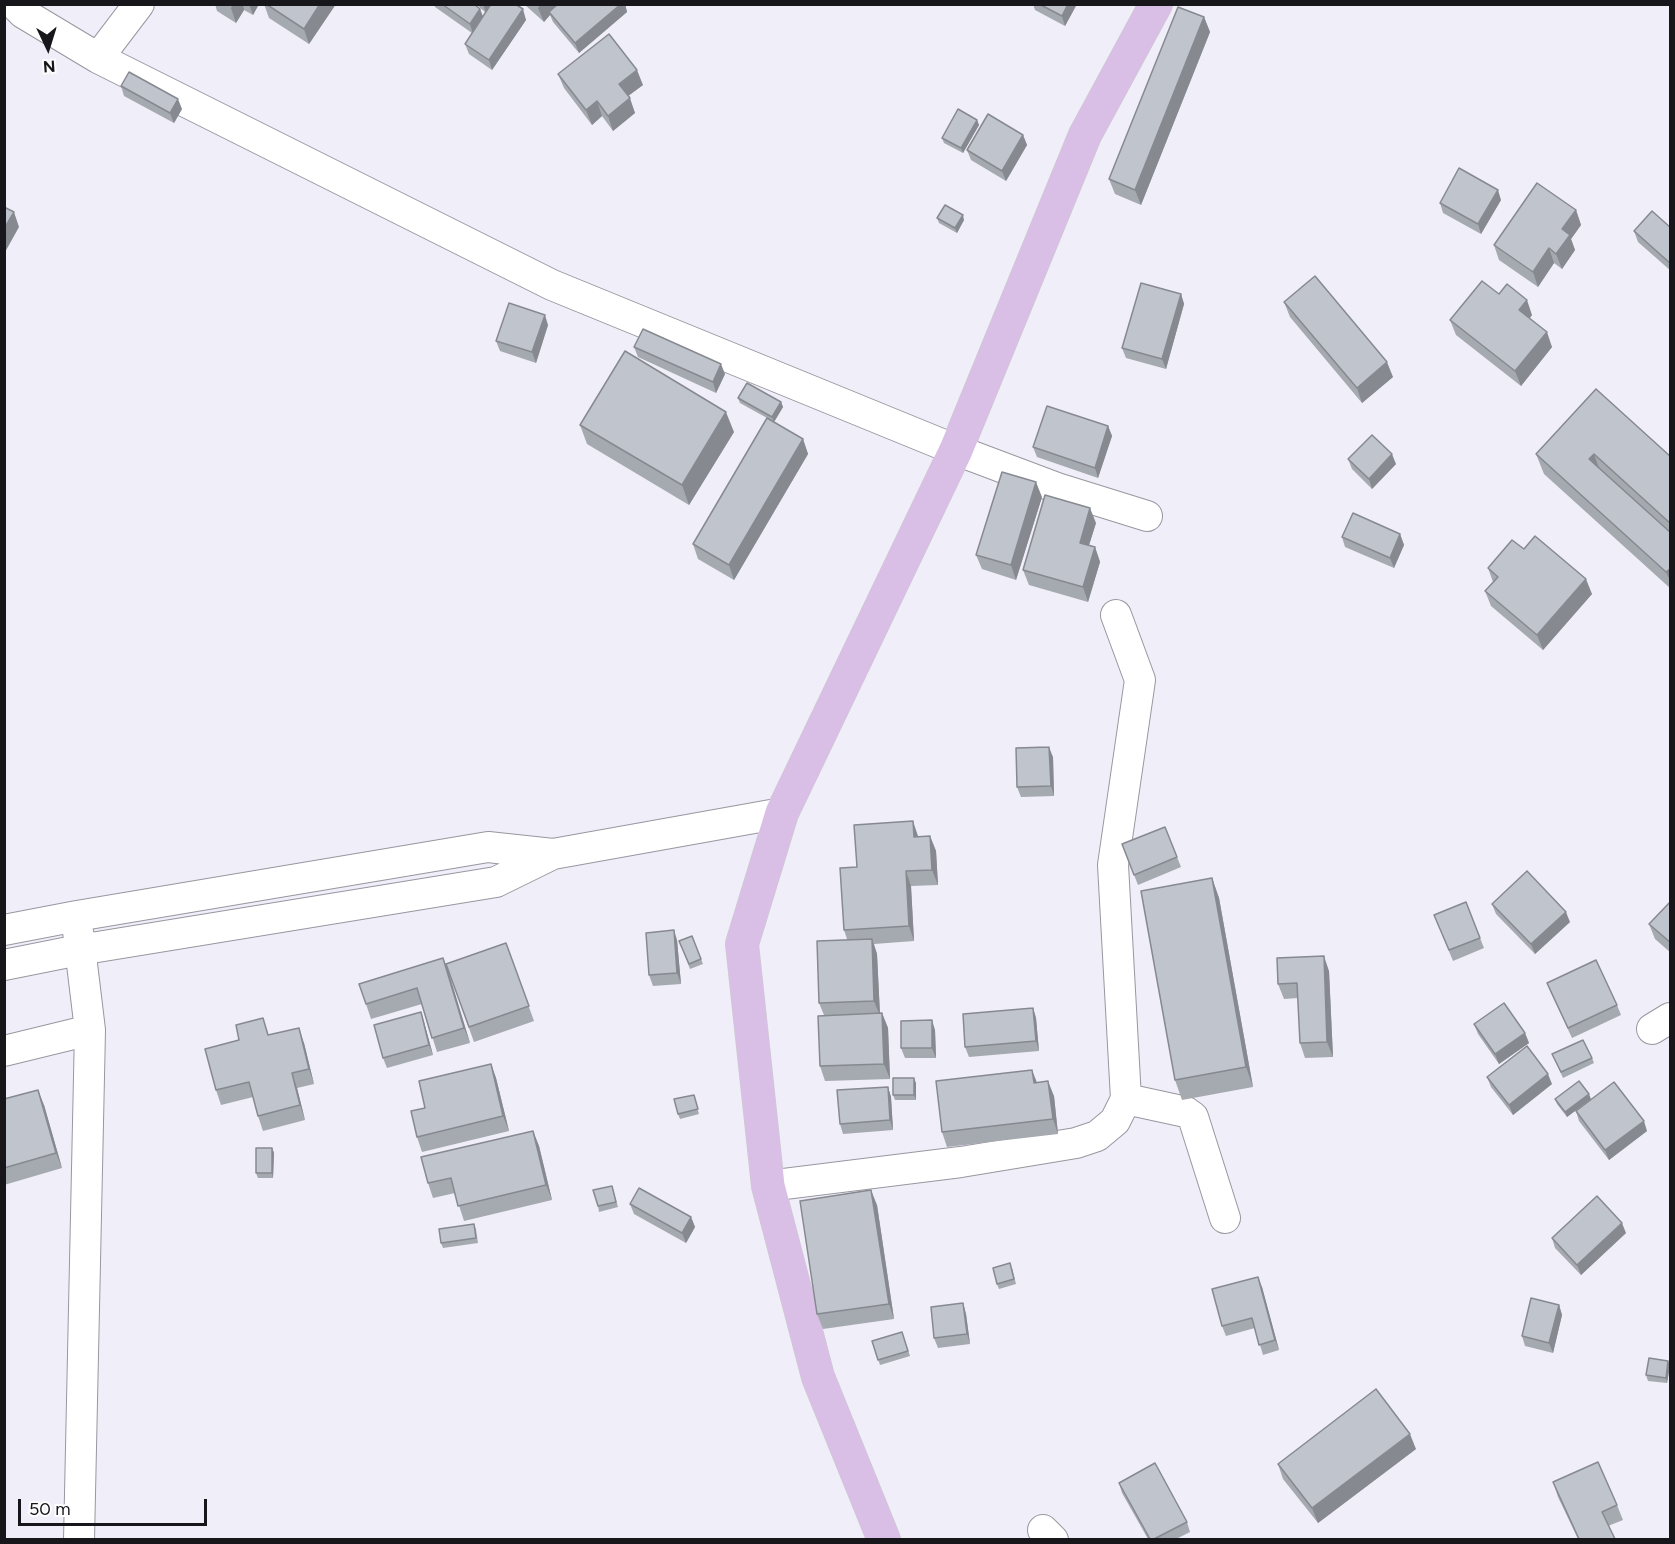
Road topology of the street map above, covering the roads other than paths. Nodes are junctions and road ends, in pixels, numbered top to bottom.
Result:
1 (14, 4) edge
2 (140, 4) edge
3 (1156, 4) edge
4 (98, 58) junction
5 (956, 450) junction
6 (1147, 516) dead end
7 (1116, 615) dead end
8 (782, 813) junction
9 (553, 854) junction
10 (77, 916) junction
11 (4, 930) edge
12 (79, 950) junction
13 (4, 965) edge
14 (90, 1030) junction
15 (4, 1051) edge
16 (1126, 1099) junction
17 (768, 1186) junction
18 (1225, 1218) dead end
19 (79, 1539) edge
20 (884, 1539) edge

1 - 4 street
2 - 4 street
3 - 5 main road
4 - 5 street
5 - 6 street
5 - 8 main road
7 - 16 street
8 - 9 street
8 - 17 main road
9 - 10 street
9 - 12 street
10 - 11 street
10 - 12 street
12 - 13 street
12 - 14 street
14 - 15 street
14 - 19 street
16 - 17 street
16 - 18 street
17 - 20 main road

